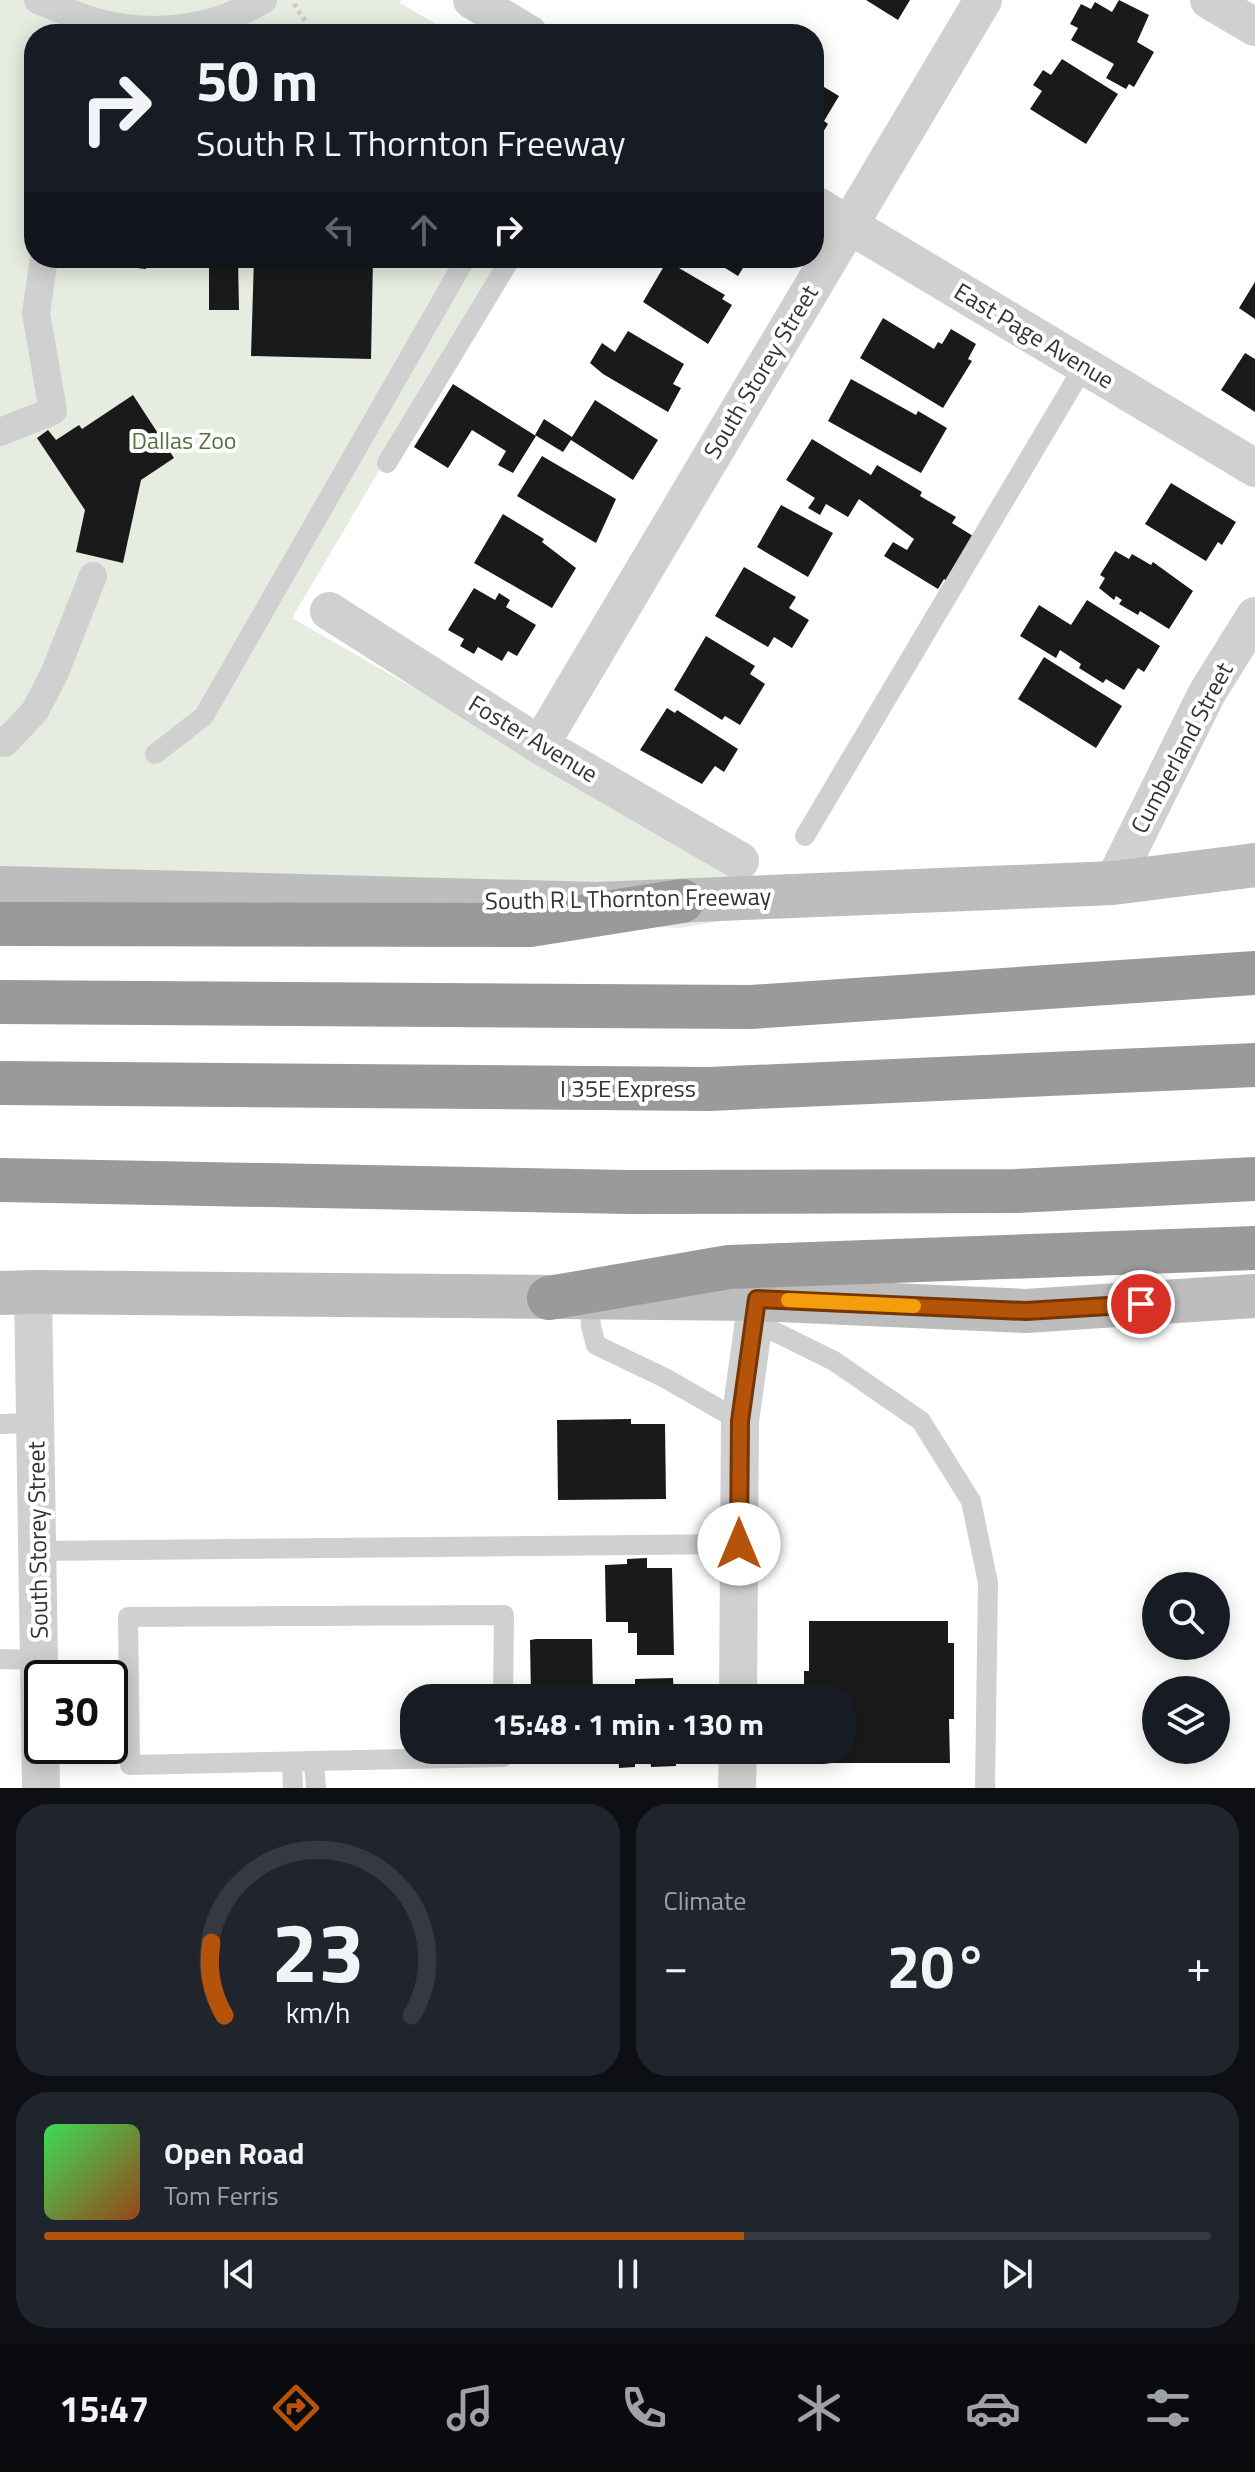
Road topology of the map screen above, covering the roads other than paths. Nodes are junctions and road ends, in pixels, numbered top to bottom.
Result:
1 (38, 0) edge
2 (263, 0) edge
3 (472, 0) edge
4 (983, 0) edge
5 (1209, 0) edge
6 (76, 24) edge
7 (208, 24) edge
8 (512, 24) edge
9 (1255, 27) edge
10 (824, 210) edge
11 (848, 224) junction
12 (824, 265) edge
13 (43, 268) edge
14 (460, 268) edge
15 (505, 268) edge
16 (822, 268) edge
17 (1084, 366) junction
18 (0, 432) edge
19 (387, 463) dead end
20 (1255, 468) edge
21 (93, 576) dead end
22 (329, 611) dead end
23 (1255, 616) edge
24 (0, 741) edge
25 (540, 745) junction
26 (155, 754) dead end
27 (805, 836) dead end
28 (740, 861) dead end
29 (1255, 865) edge
30 (1113, 883) junction
31 (0, 888) edge
32 (682, 901) junction
33 (0, 924) edge
34 (1255, 973) edge
35 (0, 1002) edge
36 (1255, 1065) edge
37 (0, 1083) edge
38 (1255, 1179) edge
39 (0, 1180) edge
40 (1255, 1248) edge
41 (17, 1292) edge
42 (1255, 1296) edge
43 (569, 1298) junction
44 (756, 1310) junction
45 (740, 1421) junction
46 (18, 1423) edge
47 (739, 1544) junction
48 (38, 1551) junction
49 (0, 1659) edge
50 (39, 1660) joint
51 (503, 1684) edge
52 (738, 1684) edge
53 (400, 1760) edge
54 (314, 1762) junction
55 (292, 1763) junction
56 (41, 1764) edge
57 (738, 1764) edge
58 (41, 1788) edge
59 (293, 1788) edge
60 (316, 1788) edge
61 (737, 1788) edge
62 (985, 1788) edge

1 - 6 street
2 - 7 street
3 - 8 street
4 - 11 street, South Storey Street
5 - 9 street
10 - 11 street, East Page Avenue
11 - 12 street, South Storey Street
11 - 17 street, East Page Avenue
13 - 18 street
14 - 26 lane
15 - 19 lane
16 - 25 street, South Storey Street
17 - 20 street, East Page Avenue
17 - 27 lane
21 - 24 street
22 - 25 street, Foster Avenue
23 - 30 street, Cumberland Street
25 - 28 street, Foster Avenue
29 - 30 main road, South R L Thornton Freeway
30 - 32 main road, South R L Thornton Freeway
31 - 32 main road, South R L Thornton Freeway
32 - 33 highway
34 - 35 highway
36 - 37 highway, I 35E Express
38 - 39 highway
40 - 43 highway
41 - 43 main road
41 - 46 street, South Storey Street
42 - 44 main road
43 - 44 main road
43 - 45 lane
44 - 45 street
44 - 62 lane
45 - 47 street
46 - 48 street, South Storey Street
47 - 48 lane
47 - 52 street
48 - 50 street, South Storey Street
49 - 50 lane
51 - 55 lane
53 - 54 lane
54 - 55 lane
54 - 60 lane
55 - 59 lane
56 - 58 street, South Storey Street
57 - 61 street

